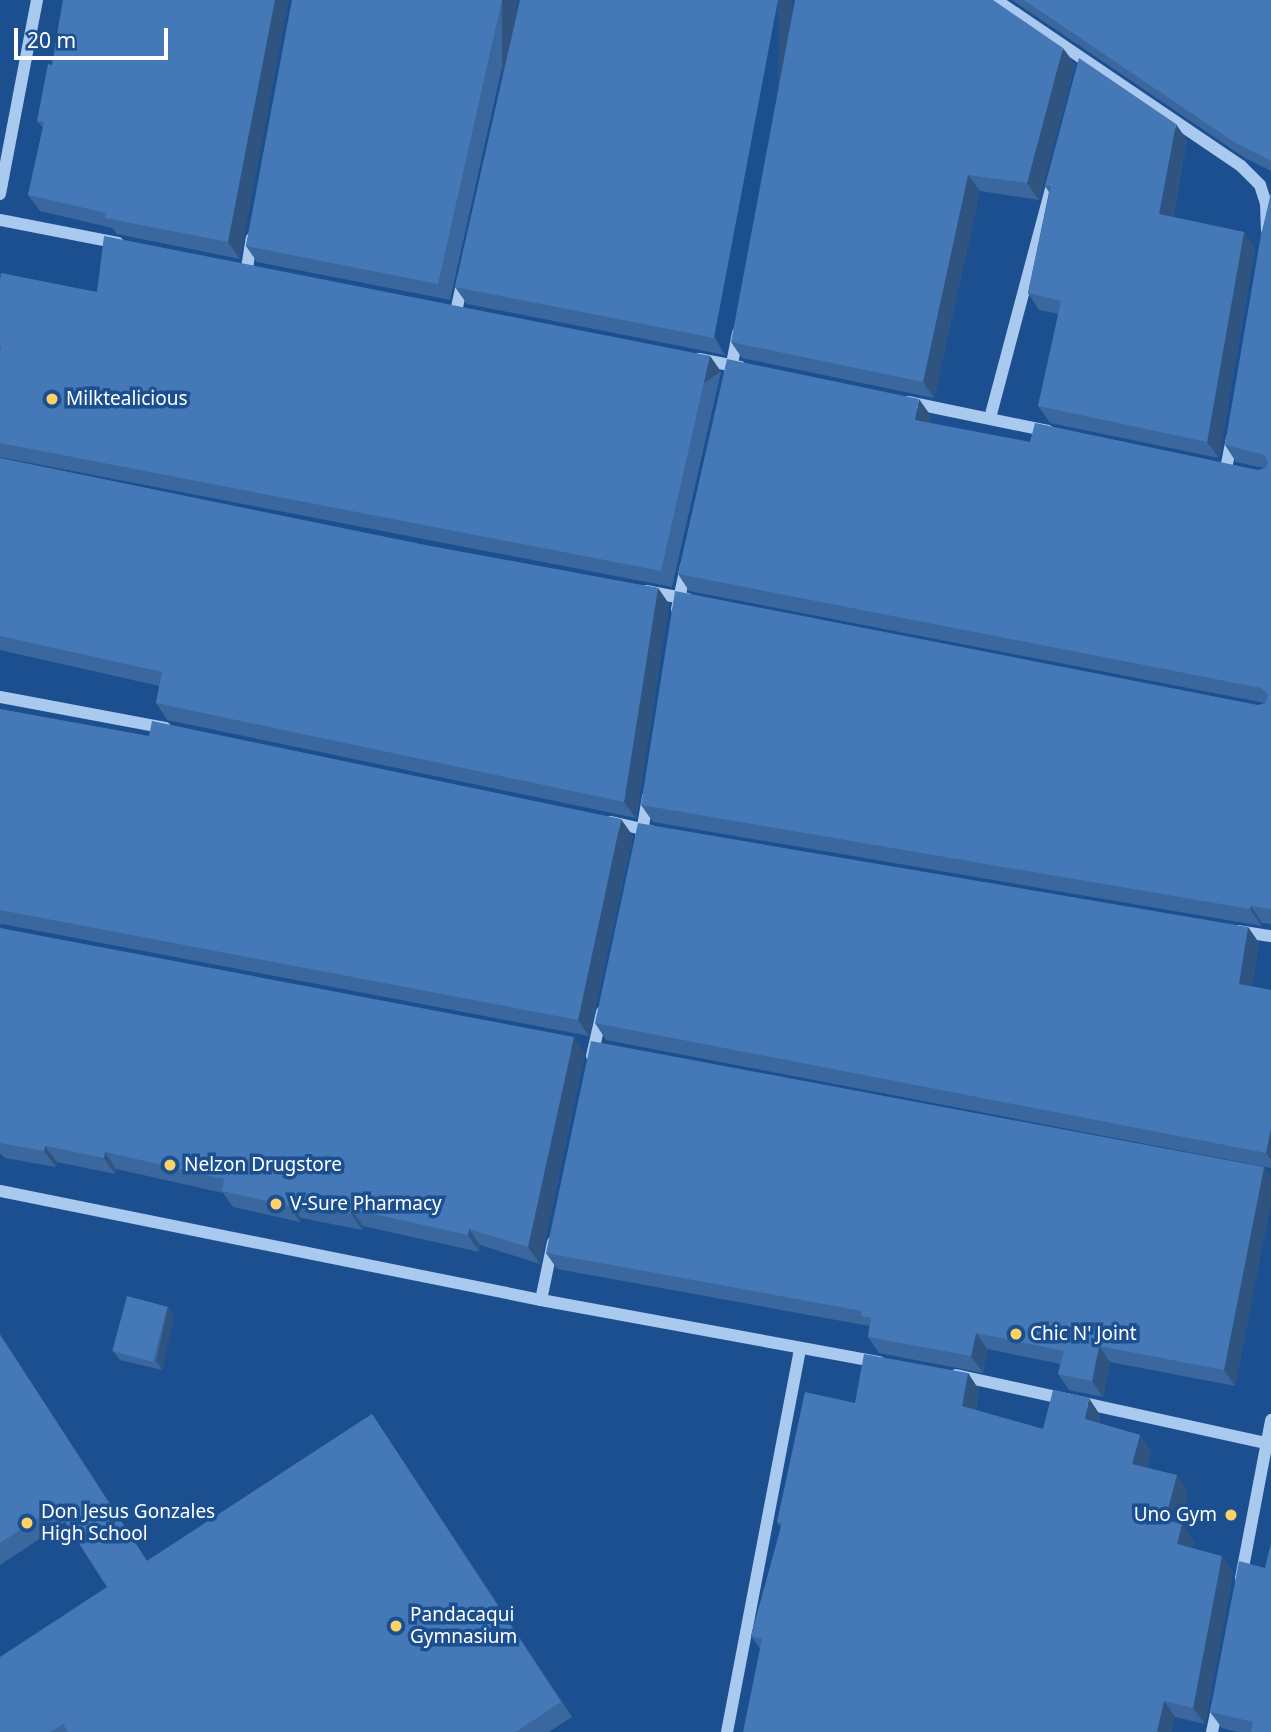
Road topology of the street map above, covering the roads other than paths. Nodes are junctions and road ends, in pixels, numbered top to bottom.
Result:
1 (37, 0) edge
2 (996, 0) edge
3 (1085, 60) junction
4 (1082, 74) edge
5 (1053, 180) edge
6 (0, 194) edge
7 (0, 220) edge
8 (254, 228) edge
9 (1265, 243) edge
10 (137, 246) edge
11 (233, 265) edge
12 (465, 271) edge
13 (456, 312) edge
14 (740, 325) edge
15 (679, 355) edge
16 (732, 365) junction
17 (759, 371) edge
18 (726, 391) edge
19 (895, 399) edge
20 (990, 418) junction
21 (1234, 427) edge
22 (1055, 432) edge
23 (1225, 468) edge
24 (688, 559) edge
25 (629, 588) edge
26 (679, 597) junction
27 (706, 603) edge
28 (675, 625) edge
29 (0, 697) edge
30 (183, 731) edge
31 (649, 789) edge
32 (602, 821) edge
33 (643, 830) junction
34 (671, 834) edge
35 (637, 857) edge
36 (1222, 928) edge
37 (1271, 936) edge
38 (606, 993) edge
39 (580, 1045) edge
40 (593, 1048) junction
41 (607, 1050) edge
42 (588, 1074) edge
43 (0, 1192) edge
44 (555, 1233) edge
45 (541, 1300) junction
46 (800, 1348) junction
47 (895, 1364) edge
48 (936, 1371) edge
49 (1271, 1420) edge
50 (1269, 1444) edge
51 (1239, 1588) edge
52 (1220, 1693) edge
53 (727, 1732) edge
54 (1212, 1732) edge

1 - 6 street
2 - 3 street
3 - 4 street
3 - 9 street
5 - 20 street
7 - 10 street
8 - 11 street
12 - 13 street
14 - 16 street
15 - 16 street
16 - 17 street
16 - 18 street
19 - 20 street
20 - 22 street
21 - 23 street
24 - 26 street
25 - 26 street
26 - 27 street
26 - 28 street
29 - 30 street
31 - 33 street
32 - 33 street
33 - 34 street
33 - 35 street
36 - 37 street
38 - 40 street
39 - 40 street
40 - 41 street
40 - 42 street
43 - 45 street
44 - 45 street
45 - 46 street
46 - 47 street
46 - 53 street
48 - 50 street
49 - 50 street
50 - 51 street
52 - 54 street

